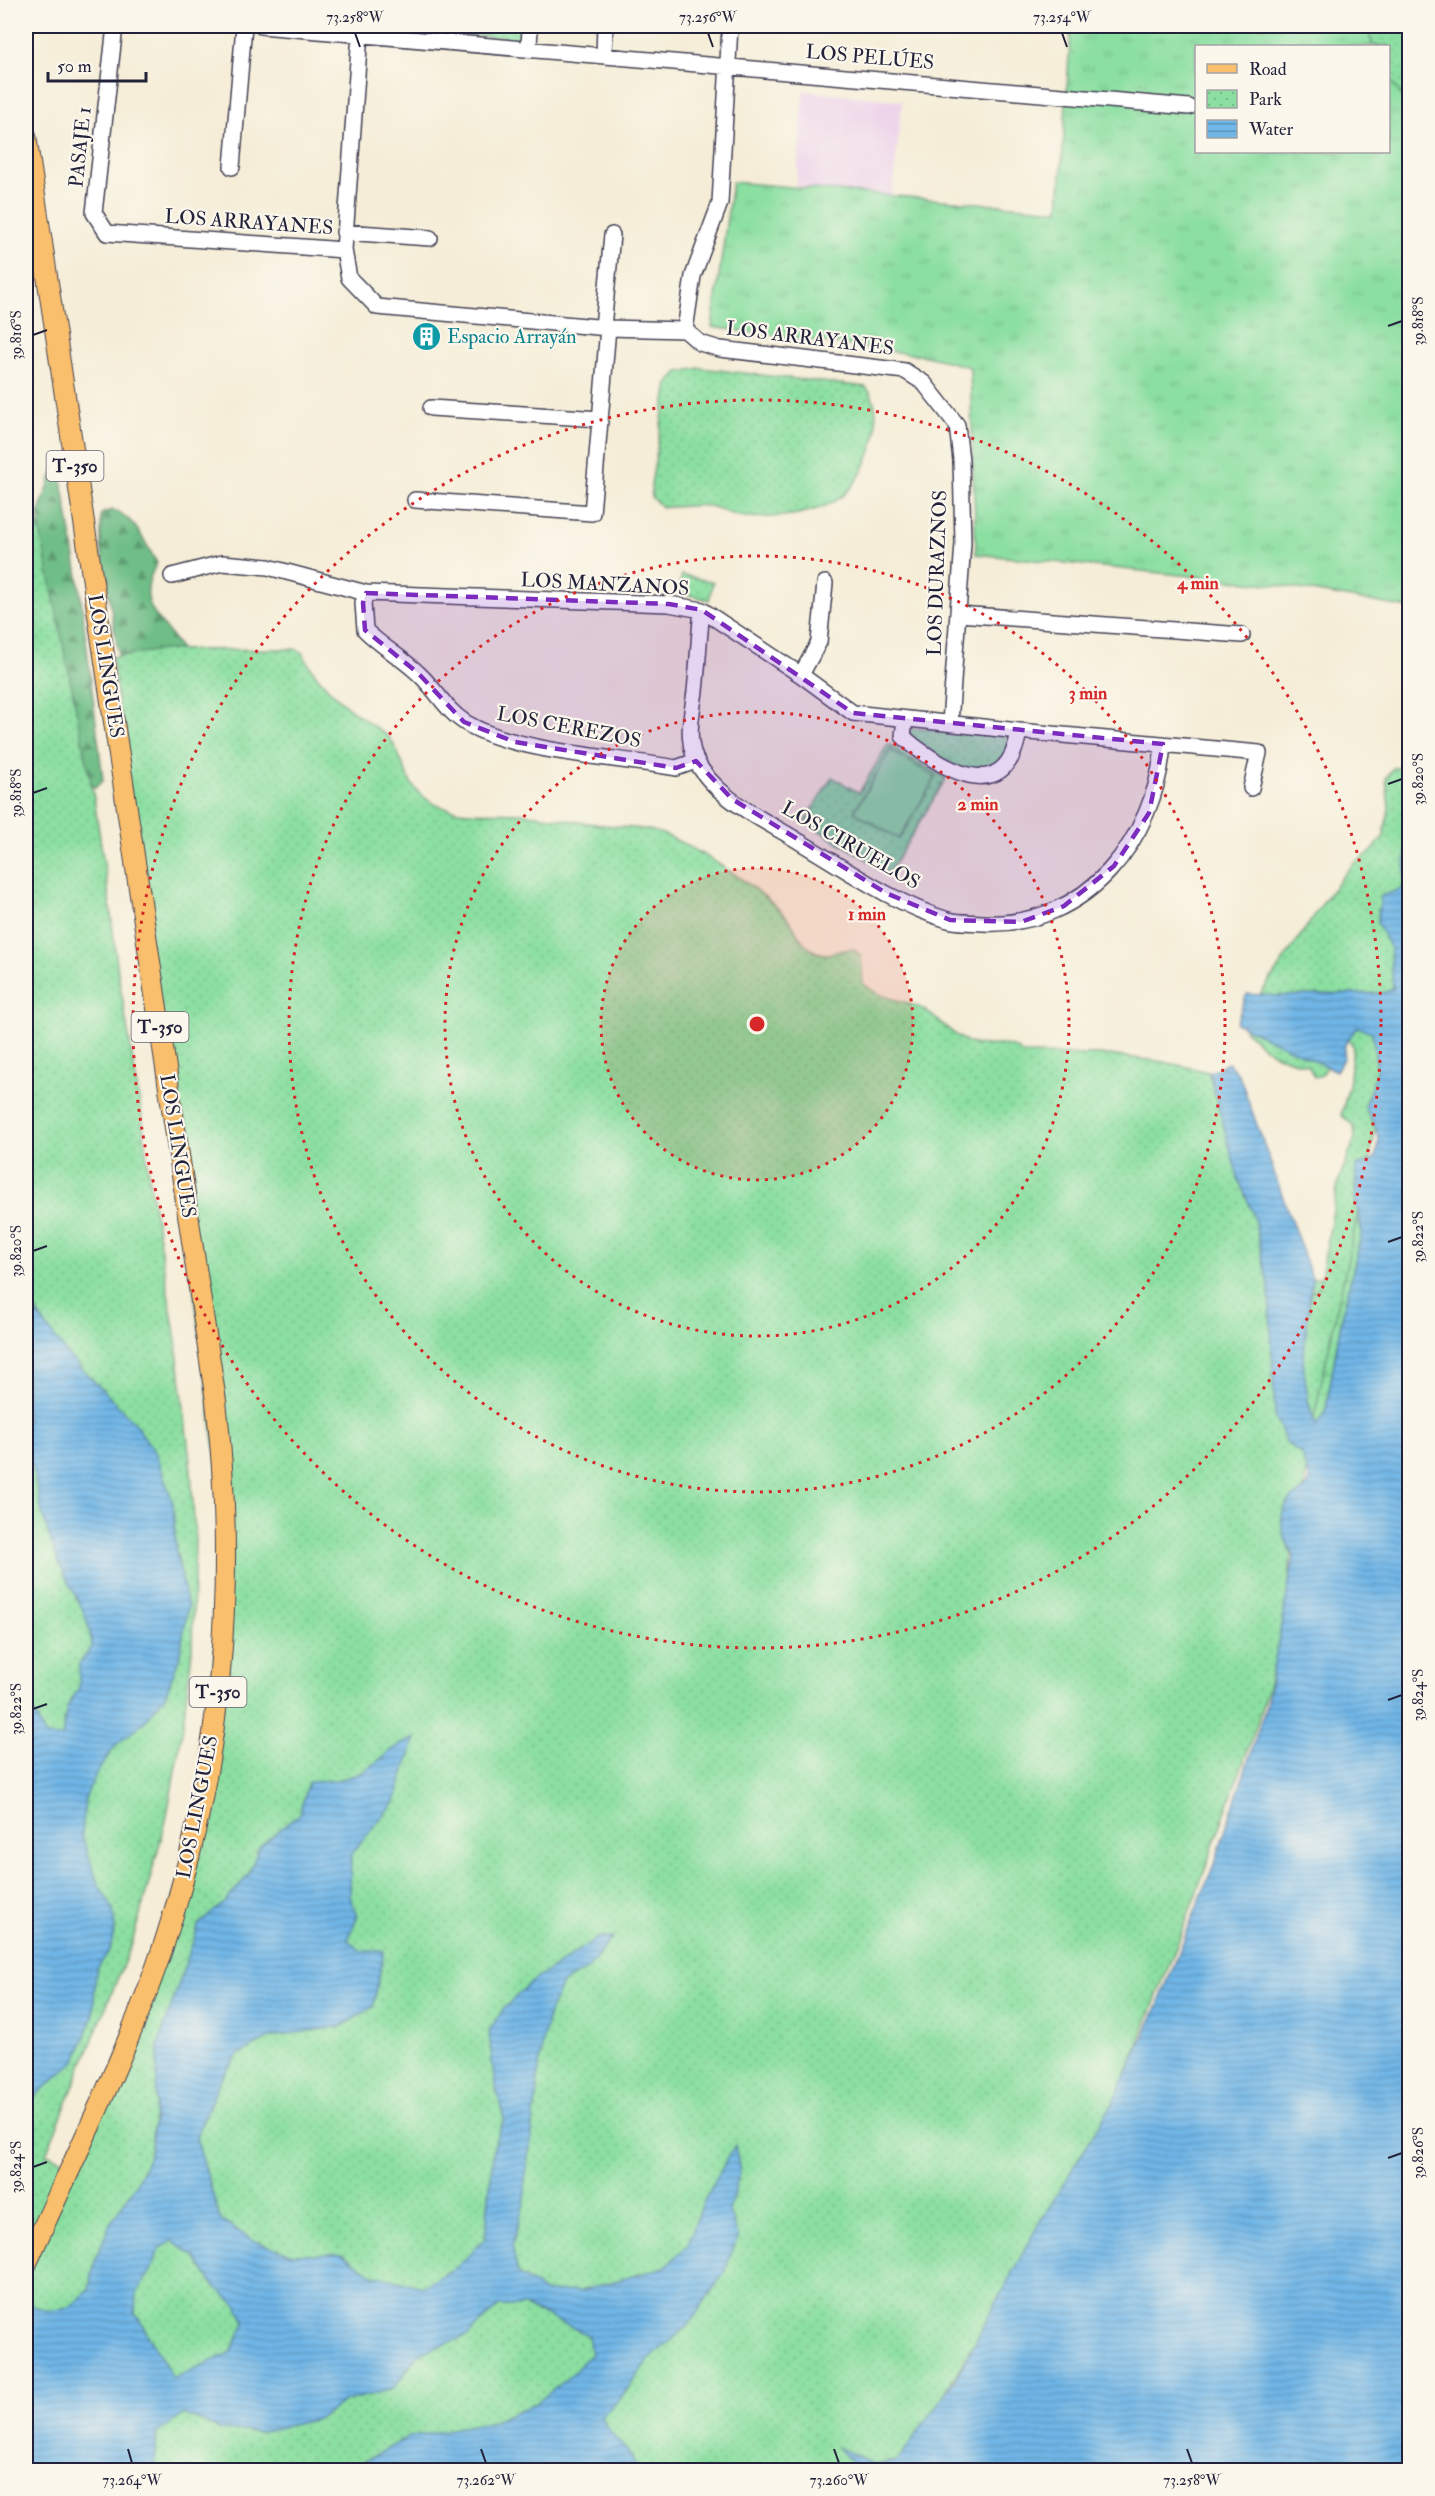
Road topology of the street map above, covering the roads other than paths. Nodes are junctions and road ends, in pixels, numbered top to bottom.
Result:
1 (115, 26) edge
2 (244, 26) edge
3 (261, 26) edge
4 (530, 26) edge
5 (605, 26) edge
6 (730, 26) edge
7 (360, 34) junction
8 (529, 48) junction
9 (604, 55) junction
10 (728, 66) junction
11 (1189, 107) dead end
12 (26, 136) edge
13 (232, 167) dead end
14 (344, 232) junction
15 (107, 233) joint
16 (612, 235) dead end
17 (429, 238) dead end
18 (344, 250) junction
19 (605, 327) junction
20 (685, 330) junction
21 (431, 408) dead end
22 (600, 419) junction
23 (957, 425) joint
24 (415, 500) dead end
25 (172, 576) dead end
26 (825, 583) dead end
27 (366, 593) junction
28 (702, 610) junction
29 (959, 614) junction
30 (1242, 635) dead end
31 (801, 675) junction
32 (905, 720) junction
33 (950, 723) junction
34 (1019, 731) junction
35 (1163, 744) junction
36 (696, 761) junction
37 (1251, 788) dead end
38 (26, 2265) edge

1 - 15 street, PASAJE 1
2 - 13 street
3 - 7 street, LOS PELÚES
4 - 8 street
5 - 9 street
6 - 10 street
7 - 8 street, LOS PELÚES
7 - 14 street
8 - 9 street, LOS PELÚES
9 - 10 street, LOS PELÚES
10 - 11 street, LOS PELÚES
10 - 20 street
12 - 38 main road, LOS LINGUES / T-350
14 - 17 street
14 - 18 street
15 - 18 street, LOS ARRAYANES
16 - 19 street
18 - 19 street, LOS ARRAYANES
19 - 20 street, LOS ARRAYANES
19 - 22 street
20 - 23 street, LOS ARRAYANES
21 - 22 street
22 - 24 street
23 - 29 street, LOS DURAZNOS
25 - 27 street, LOS MANZANOS
26 - 31 street
27 - 28 street, LOS MANZANOS
27 - 36 street, LOS CEREZOS
28 - 31 street, LOS MANZANOS
28 - 36 street, LOS CIRUELOS
29 - 30 street
29 - 33 street, LOS DURAZNOS
31 - 32 street, LOS MANZANOS
32 - 33 street, LOS MANZANOS
32 - 34 street
33 - 34 street, LOS MANZANOS
34 - 35 street, LOS MANZANOS
35 - 36 street, LOS CIRUELOS
35 - 37 street, LOS MANZANOS

